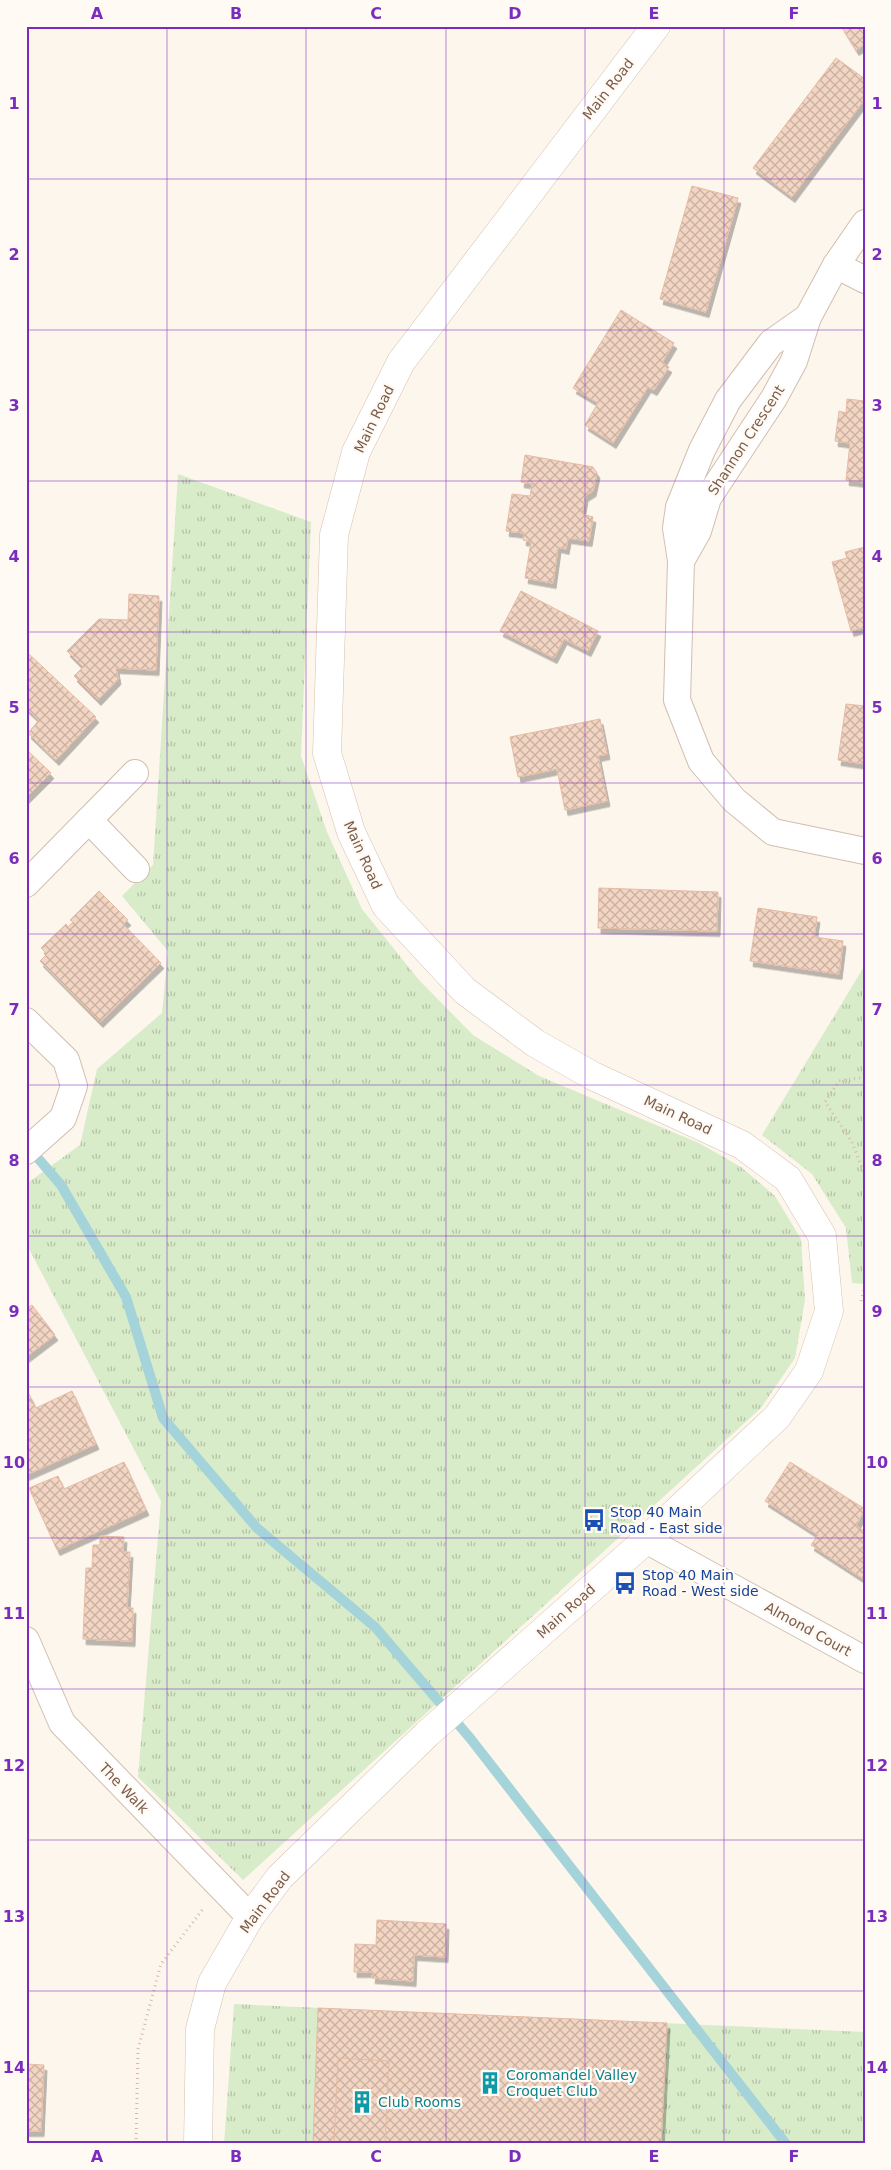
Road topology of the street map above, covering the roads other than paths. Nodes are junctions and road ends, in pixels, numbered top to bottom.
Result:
1 (656, 26) edge
2 (865, 224) edge
3 (836, 265) junction
4 (865, 280) edge
5 (808, 317) junction
6 (681, 561) junction
7 (135, 773) dead end
8 (89, 820) junction
9 (865, 851) edge
10 (136, 869) dead end
11 (26, 884) edge
12 (26, 1021) edge
13 (26, 1151) edge
14 (646, 1540) junction
15 (26, 1640) edge
16 (865, 1660) edge
17 (250, 1917) junction
18 (198, 2144) edge

1 - 14 main road, Main Road
2 - 3 street, Shannon Crescent
3 - 4 street
3 - 5 street, Shannon Crescent
5 - 6 street, Shannon Crescent
5 - 6 street, Shannon Crescent
6 - 9 street, Shannon Crescent
7 - 8 street
8 - 10 street
8 - 11 street
12 - 13 street
14 - 16 street, Almond Court
14 - 17 main road, Main Road
15 - 17 street, The Walk
17 - 18 main road, Main Road

